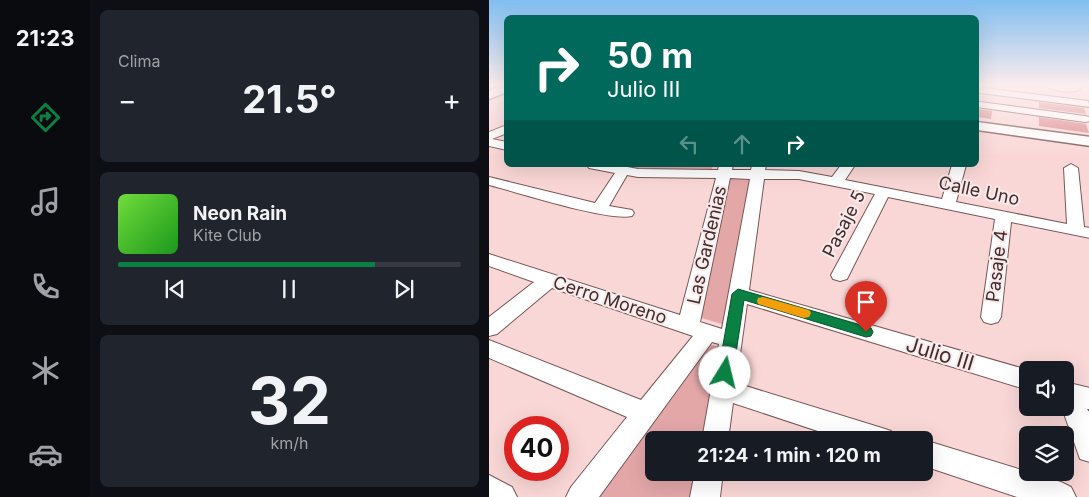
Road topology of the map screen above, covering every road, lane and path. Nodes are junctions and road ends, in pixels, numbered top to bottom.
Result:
1 (1011, 109) edge
2 (1060, 109) edge
3 (1031, 112) junction
4 (1061, 116) junction
5 (1085, 119) dead end
6 (979, 126) edge
7 (1063, 128) dead end
8 (504, 129) edge
9 (1030, 134) junction
10 (489, 136) edge
11 (489, 142) edge
12 (1089, 142) edge
13 (504, 145) edge
14 (604, 167) edge
15 (846, 167) edge
16 (958, 167) edge
17 (1071, 168) dead end
18 (725, 169) edge
19 (758, 169) edge
20 (623, 171) junction
21 (489, 181) edge
22 (835, 182) junction
23 (884, 191) junction
24 (948, 204) junction
25 (599, 209) junction
26 (627, 213) dead end
27 (1003, 215) junction
28 (1083, 232) edge
29 (489, 260) edge
30 (841, 275) dead end
31 (549, 280) junction
32 (738, 294) junction
33 (991, 317) dead end
34 (489, 328) edge
35 (709, 332) junction
36 (489, 349) edge
37 (1019, 377) edge
38 (723, 389) junction
39 (1074, 394) edge
40 (645, 413) junction
41 (716, 431) edge
42 (854, 431) edge
43 (1089, 450) edge
44 (933, 456) edge
45 (708, 481) edge
46 (489, 490) edge
47 (502, 497) edge
48 (581, 497) edge
49 (705, 497) edge
50 (1061, 497) edge

1 - 3 street
2 - 4 street
3 - 4 street
3 - 9 street
4 - 5 street
4 - 7 street
6 - 9 main road
8 - 10 street
9 - 12 main road
11 - 13 street
14 - 20 street, Calle Uno
15 - 22 street
16 - 24 street
17 - 28 street
18 - 19 street, Calle Uno
18 - 20 street, Calle Uno
18 - 35 street, Las Gardenias
19 - 22 street, Calle Uno
19 - 32 street
20 - 25 street
21 - 25 street
22 - 23 street, Calle Uno
23 - 24 street, Calle Uno
23 - 30 street, Pasaje 5
24 - 27 street, Calle Uno
25 - 26 street
27 - 28 street, Calle Uno
27 - 33 street, Pasaje 4
29 - 31 street, Cerro Moreno
31 - 34 street
31 - 35 street, Cerro Moreno
32 - 35 street
32 - 37 street, Julio III
35 - 38 street
35 - 40 street, Las Gardenias
36 - 40 street
38 - 41 street
38 - 42 street
39 - 43 street
40 - 48 street, Las Gardenias
44 - 50 street
45 - 49 street
46 - 47 street

